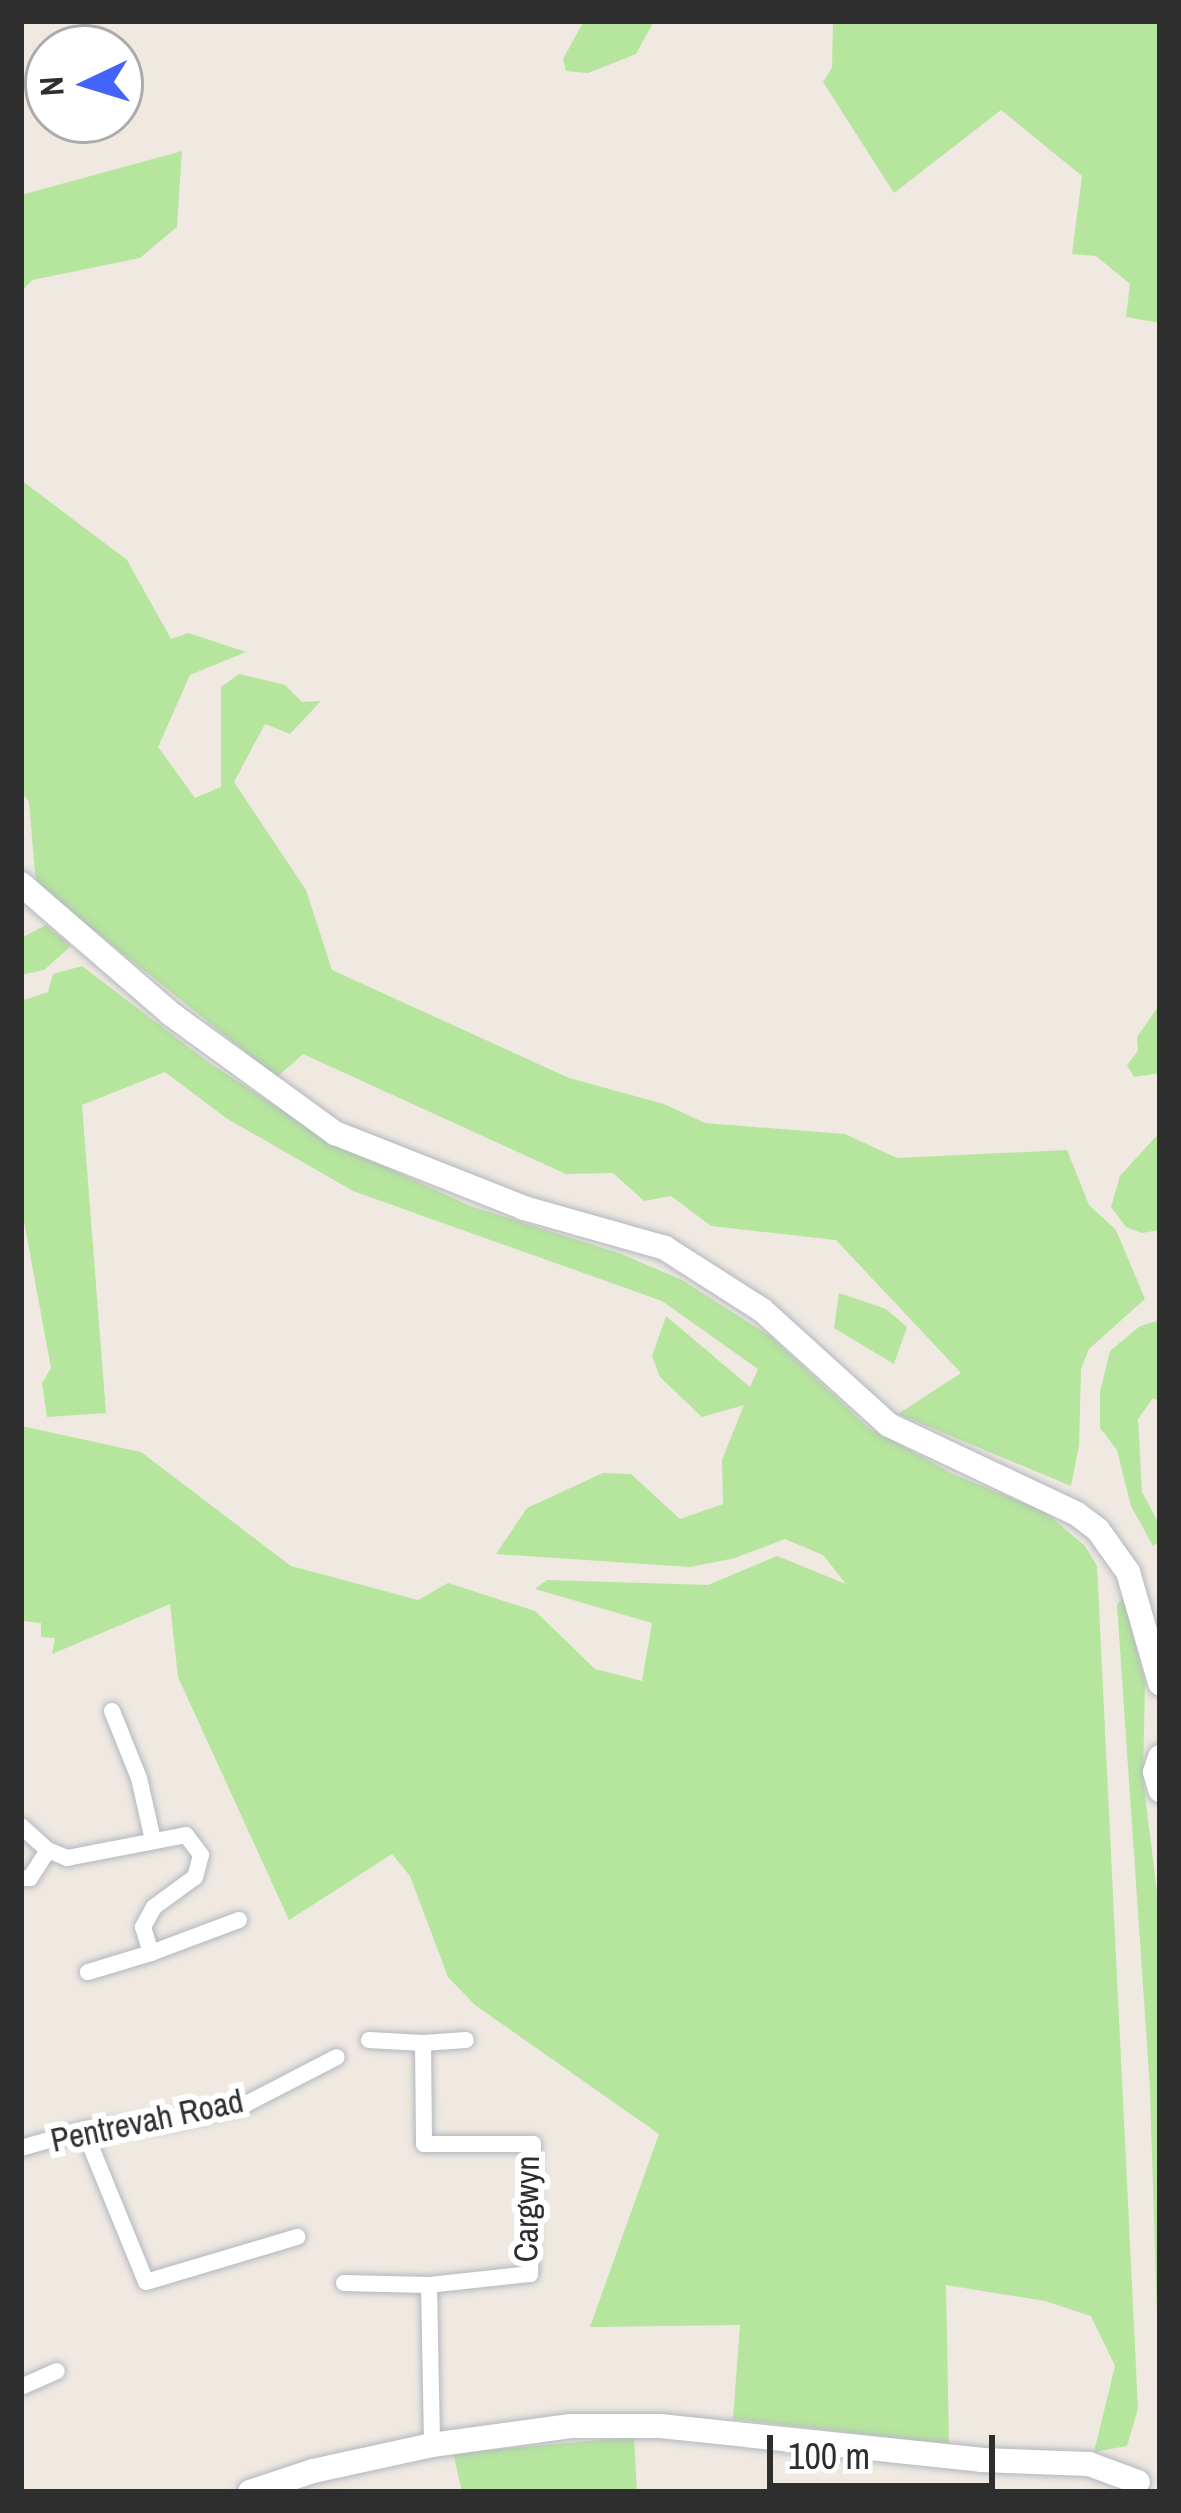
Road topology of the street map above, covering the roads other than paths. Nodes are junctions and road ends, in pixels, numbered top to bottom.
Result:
1 (21, 884) edge
2 (1160, 1684) edge
3 (112, 1711) dead end
4 (1160, 1757) edge
5 (1160, 1790) edge
6 (21, 1826) edge
7 (153, 1840) junction
8 (48, 1850) junction
9 (21, 1878) edge
10 (238, 1920) dead end
11 (151, 1953) junction
12 (88, 1972) dead end
13 (370, 2040) dead end
14 (466, 2040) dead end
15 (424, 2043) junction
16 (337, 2057) dead end
17 (84, 2130) junction
18 (21, 2148) edge
19 (297, 2237) dead end
20 (344, 2283) dead end
21 (428, 2284) junction
22 (57, 2372) dead end
23 (21, 2387) edge
24 (432, 2445) junction
25 (1145, 2482) edge
26 (250, 2492) edge

1 - 2 street
3 - 7 street
4 - 5 street
6 - 8 street
7 - 8 street
7 - 11 street
8 - 9 street
10 - 11 street
11 - 12 street
13 - 15 street
14 - 15 street
15 - 21 street, Cargwyn
16 - 17 street, Pentrevah Road
17 - 18 street, Pentrevah Road
17 - 19 street
20 - 21 street
21 - 24 street
22 - 23 street
24 - 25 street
24 - 26 street

